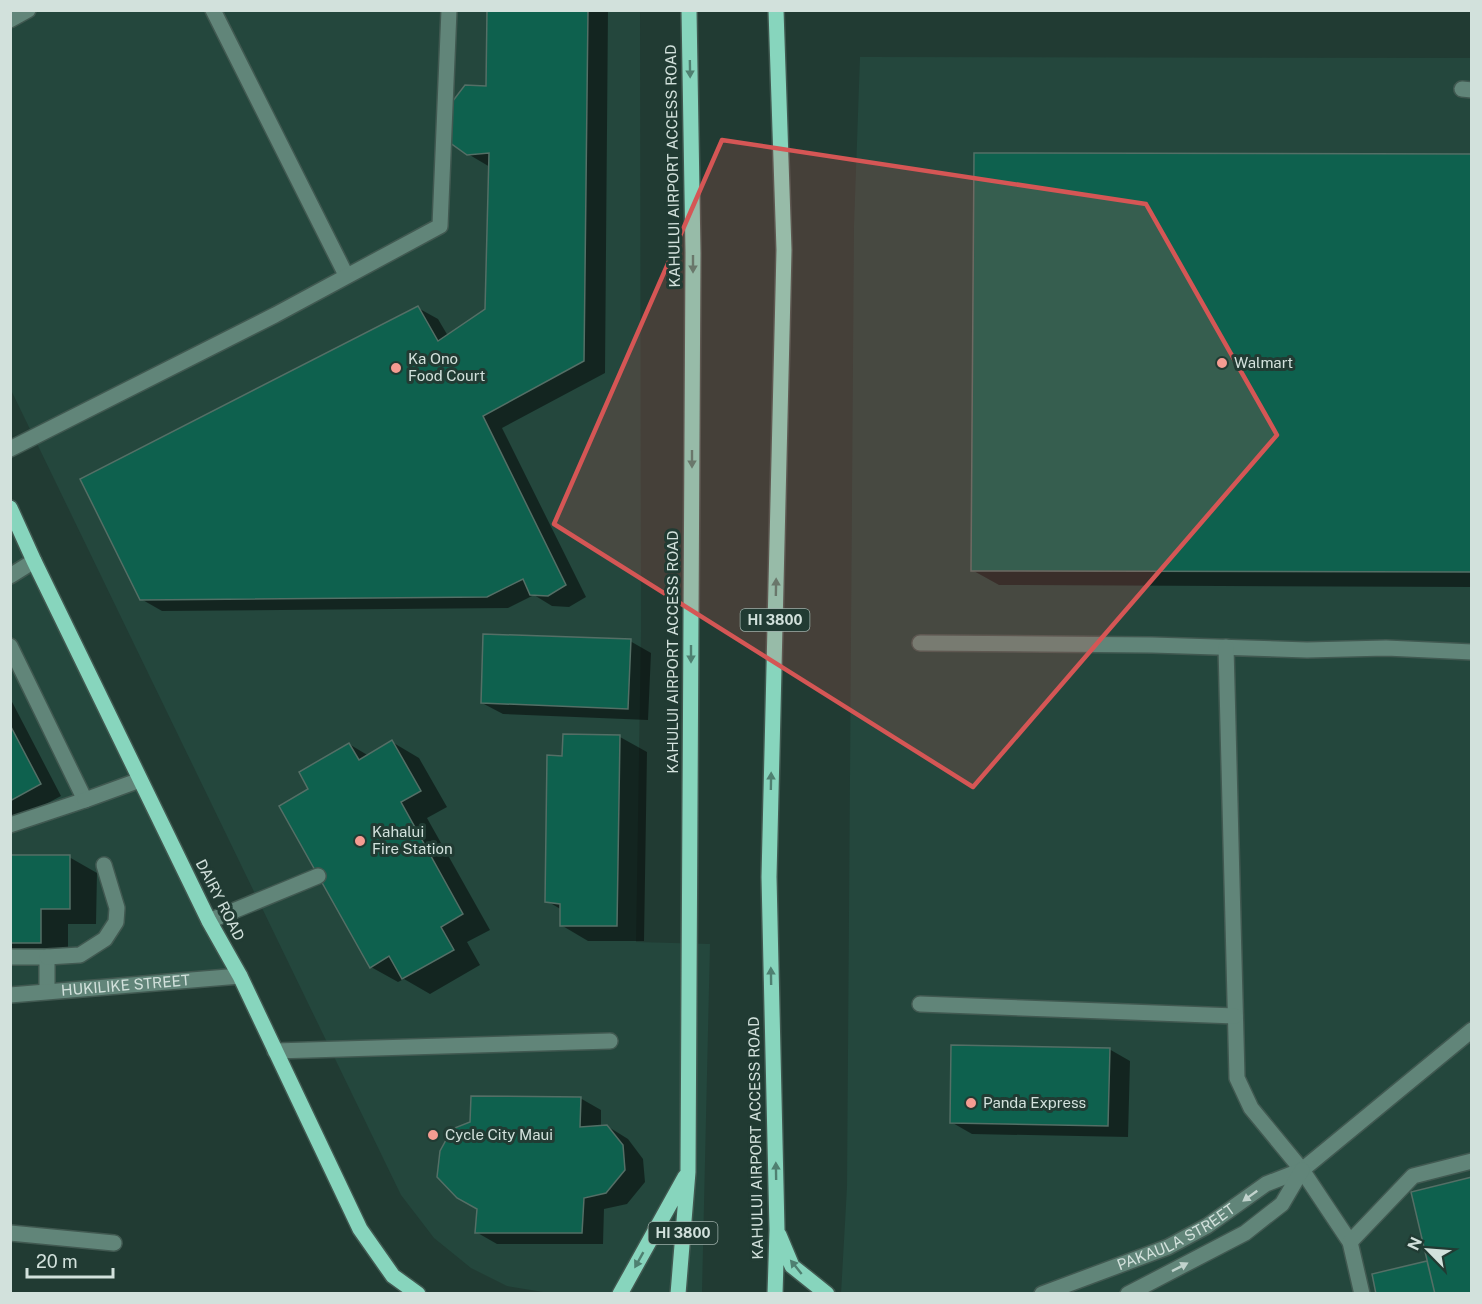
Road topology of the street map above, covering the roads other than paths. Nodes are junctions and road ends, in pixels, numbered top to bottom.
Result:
1 (28, 10) edge
2 (213, 10) edge
3 (449, 10) edge
4 (689, 10) edge
5 (776, 10) edge
6 (10, 20) edge
7 (346, 275) junction
8 (10, 449) edge
9 (10, 508) edge
10 (34, 561) junction
11 (10, 576) edge
12 (920, 644) dead end
13 (10, 646) edge
14 (1226, 647) junction
15 (1472, 652) edge
16 (140, 780) junction
17 (85, 800) junction
18 (10, 825) edge
19 (104, 865) dead end
20 (318, 876) dead end
21 (209, 921) junction
22 (10, 957) edge
23 (47, 957) junction
24 (240, 976) junction
25 (47, 990) junction
26 (10, 995) edge
27 (920, 1004) dead end
28 (1235, 1016) junction
29 (1472, 1030) edge
30 (610, 1041) dead end
31 (275, 1051) junction
32 (1472, 1161) edge
33 (1302, 1170) junction
34 (688, 1172) junction
35 (777, 1230) junction
36 (10, 1233) edge
37 (1350, 1242) junction
38 (114, 1243) dead end
39 (418, 1293) edge
40 (620, 1293) edge
41 (678, 1293) edge
42 (775, 1293) edge
43 (827, 1293) edge
44 (1042, 1293) edge
45 (1128, 1293) edge
46 (1362, 1293) edge

1 - 6 street
2 - 7 street
3 - 7 street
4 -> 34 main road, KAHULUI AIRPORT ACCESS ROAD / HI 3800
35 -> 5 main road, KAHULUI AIRPORT ACCESS ROAD / HI 3800
7 - 8 street
9 - 10 main road, DAIRY ROAD
10 - 11 street
10 - 16 main road, DAIRY ROAD
12 - 14 street
13 - 17 street
14 - 15 street
14 - 28 street
16 - 17 street
16 - 21 main road, DAIRY ROAD
17 - 18 street
19 - 23 street
20 - 21 street
21 - 24 main road, DAIRY ROAD
22 - 23 street
23 - 25 street
24 - 25 street, HUKILIKE STREET
24 - 31 main road, DAIRY ROAD
25 - 26 street, HUKILIKE STREET
27 - 28 street
28 - 33 street
29 - 33 street, PAKAULA STREET
30 - 31 street
31 - 39 main road, DAIRY ROAD
32 - 37 street
33 - 37 street
33 -> 44 street, PAKAULA STREET
45 -> 33 street, PAKAULA STREET
34 -> 40 main road
34 - 41 main road, KAHULUI AIRPORT ACCESS ROAD / HI 3800
35 - 42 main road, KAHULUI AIRPORT ACCESS ROAD / HI 3800
43 -> 35 main road
36 - 38 street
37 - 46 street

